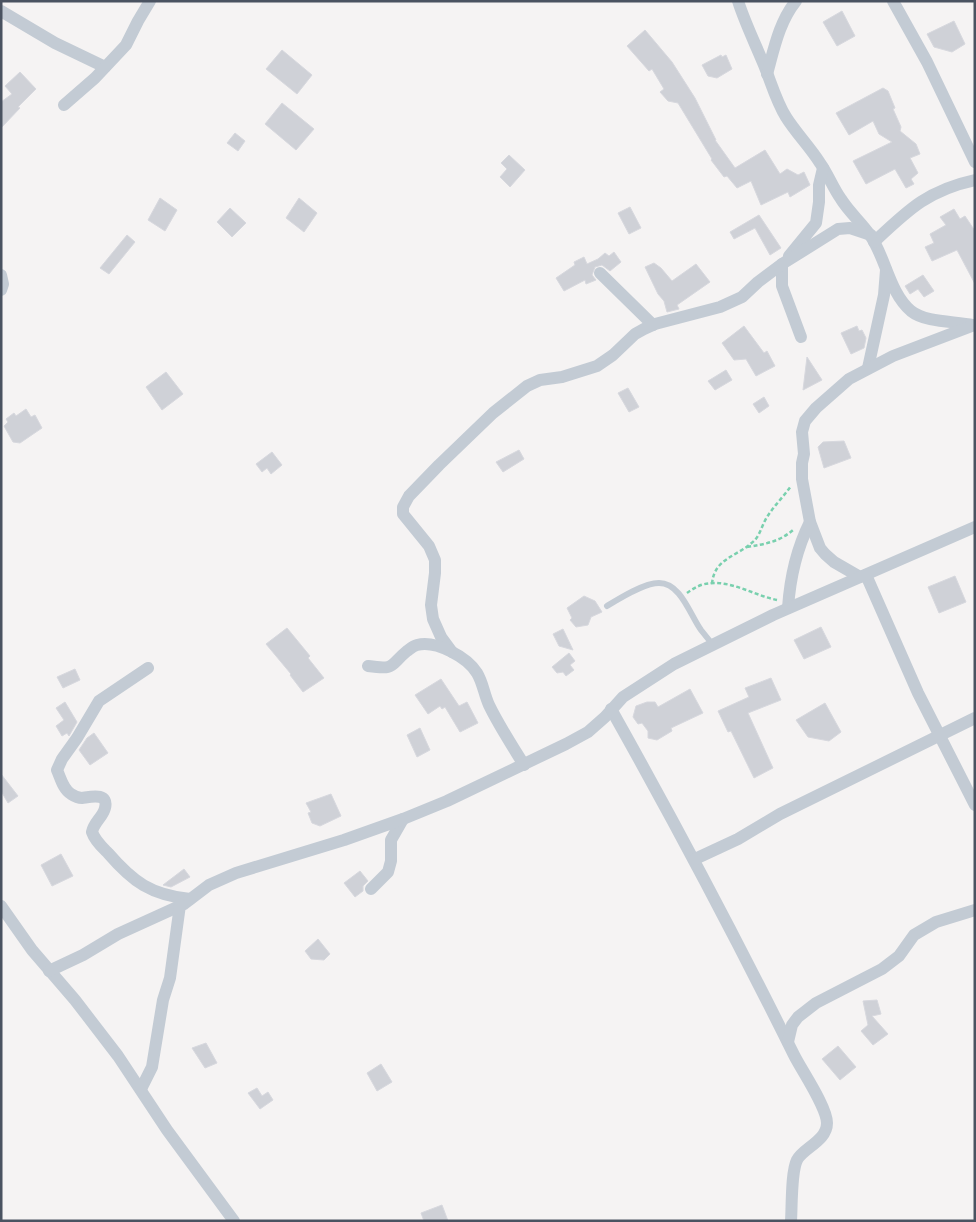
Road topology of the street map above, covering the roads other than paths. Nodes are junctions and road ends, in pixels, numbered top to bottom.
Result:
1 (150, 1) edge
2 (738, 1) edge
3 (796, 1) edge
4 (893, 1) edge
5 (1, 11) edge
6 (105, 67) junction
7 (767, 74) junction
8 (64, 105) dead end
9 (975, 162) edge
10 (823, 168) junction
11 (975, 180) edge
12 (872, 238) junction
13 (784, 263) junction
14 (886, 267) junction
15 (600, 273) dead end
16 (1, 275) edge
17 (1, 290) edge
18 (653, 325) junction
19 (974, 325) edge
20 (801, 337) dead end
21 (868, 368) junction
22 (810, 523) junction
23 (975, 527) edge
24 (863, 576) junction
25 (788, 605) junction
26 (607, 606) dead end
27 (713, 645) junction
28 (452, 652) junction
29 (368, 666) dead end
30 (148, 668) dead end
31 (611, 709) junction
32 (975, 718) edge
33 (939, 735) junction
34 (524, 765) junction
35 (975, 805) edge
36 (403, 819) junction
37 (695, 859) junction
38 (371, 889) dead end
39 (185, 902) junction
40 (1, 906) edge
41 (975, 910) edge
42 (49, 971) junction
43 (788, 1042) junction
44 (141, 1089) junction
45 (234, 1221) edge
46 (791, 1221) edge

1 - 6 street
2 - 7 street
3 - 7 street
4 - 9 street
5 - 6 street
6 - 8 street
7 - 10 street
10 - 12 street
10 - 13 street
11 - 12 street
12 - 13 street
12 - 14 street
13 - 18 street
13 - 20 street
14 - 19 street
14 - 21 street
15 - 18 street
16 - 17 street
18 - 28 street
19 - 21 street
21 - 22 street
22 - 24 street
22 - 25 street
23 - 24 street
24 - 25 street
24 - 33 street
25 - 27 street
26 - 27 lane
27 - 31 street
28 - 29 street
28 - 34 street
30 - 39 street
31 - 34 street
31 - 37 street
32 - 33 street
33 - 35 street
33 - 37 street
34 - 36 street
36 - 38 street
36 - 39 street
37 - 43 street
39 - 42 street
39 - 44 street
40 - 42 street
41 - 43 street
42 - 44 street
43 - 46 street
44 - 45 street

